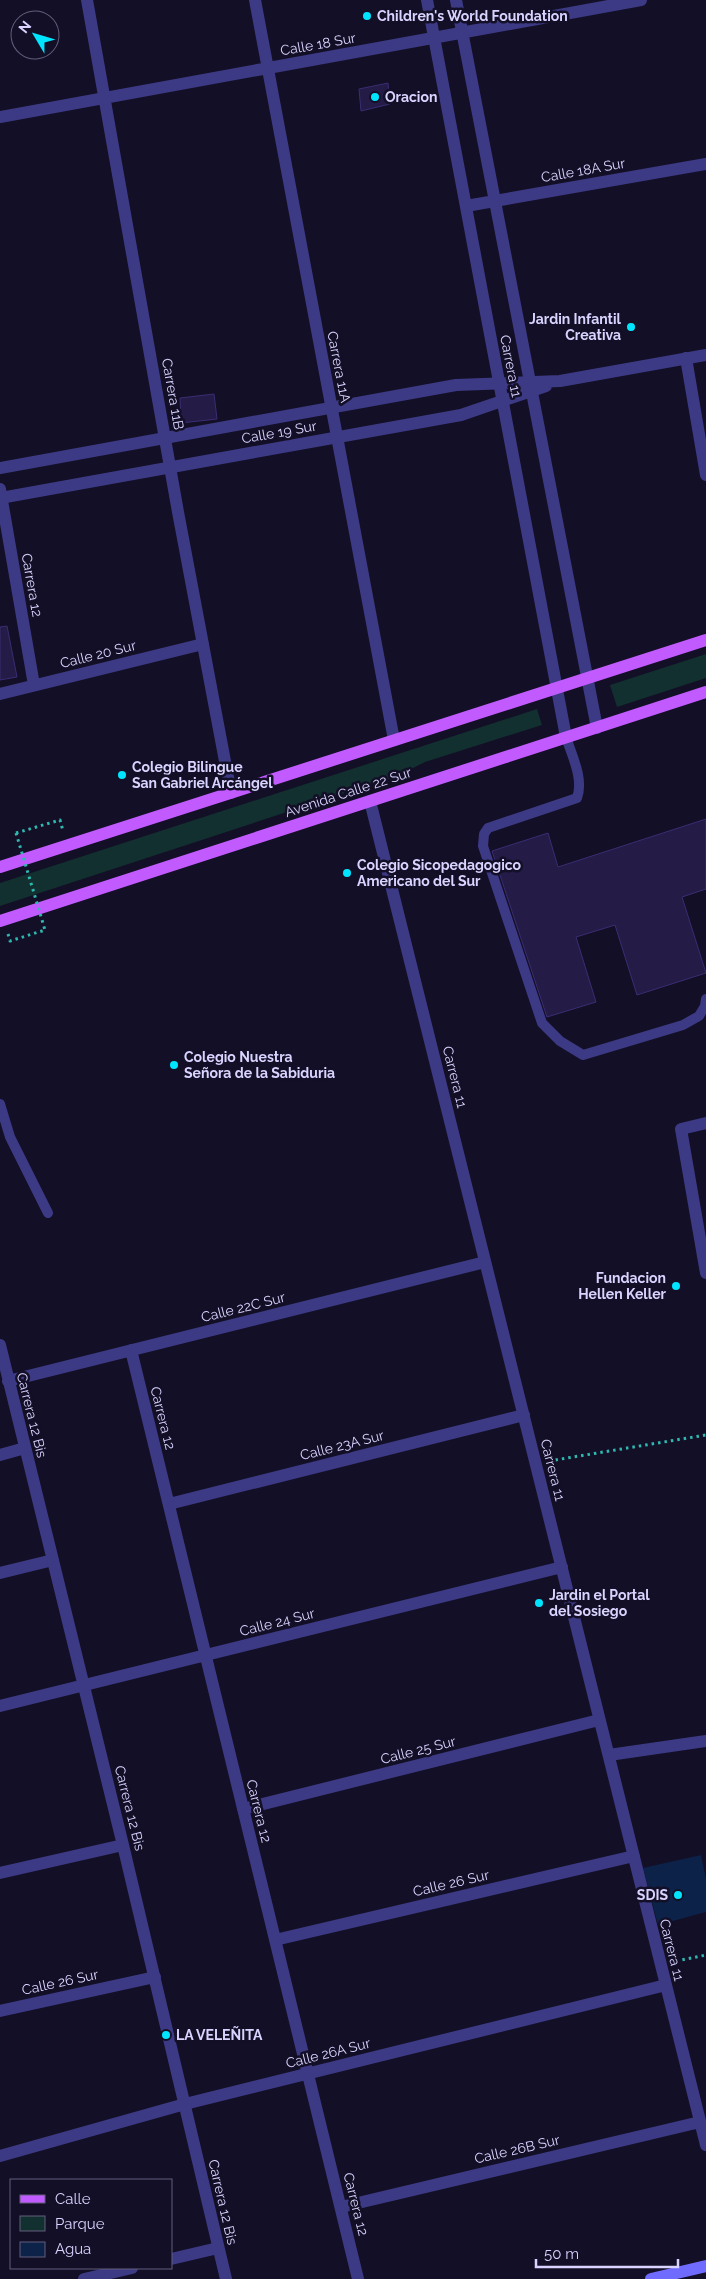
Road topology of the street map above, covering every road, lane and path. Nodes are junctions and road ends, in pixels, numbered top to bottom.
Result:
1 (87, 0) edge
2 (255, 0) edge
3 (427, 0) edge
4 (456, 0) edge
5 (641, 0) edge
6 (462, 33) junction
7 (434, 38) junction
8 (268, 68) junction
9 (105, 98) junction
10 (0, 116) edge
11 (706, 164) edge
12 (495, 200) junction
13 (466, 206) junction
14 (706, 354) edge
15 (686, 358) junction
16 (499, 384) junction
17 (531, 386) junction
18 (502, 400) junction
19 (331, 407) junction
20 (337, 437) junction
21 (165, 438) junction
22 (170, 467) junction
23 (0, 468) edge
24 (706, 475) edge
25 (0, 495) edge
26 (706, 640) edge
27 (203, 644) junction
28 (587, 679) junction
29 (34, 685) junction
30 (557, 688) junction
31 (706, 692) edge
32 (0, 694) edge
33 (597, 728) junction
34 (566, 738) junction
35 (394, 740) junction
36 (231, 793) junction
37 (370, 801) junction
38 (60, 820) dead end
39 (0, 868) edge
40 (0, 921) edge
41 (10, 941) dead end
42 (706, 999) edge
43 (0, 1104) edge
44 (706, 1123) edge
45 (48, 1213) dead end
46 (705, 1259) edge
47 (486, 1262) junction
48 (706, 1273) edge
49 (0, 1346) edge
50 (131, 1350) junction
51 (8, 1381) junction
52 (524, 1415) junction
53 (706, 1435) edge
54 (25, 1448) junction
55 (0, 1455) edge
56 (536, 1463) junction
57 (168, 1504) junction
58 (53, 1560) junction
59 (562, 1567) junction
60 (0, 1573) edge
61 (205, 1656) junction
62 (84, 1686) junction
63 (0, 1706) edge
64 (600, 1720) junction
65 (706, 1741) edge
66 (608, 1756) junction
67 (243, 1810) junction
68 (123, 1845) junction
69 (634, 1856) junction
70 (0, 1874) edge
71 (276, 1940) junction
72 (706, 1955) edge
73 (660, 1964) junction
74 (155, 1977) junction
75 (666, 1985) junction
76 (0, 2011) edge
77 (308, 2074) junction
78 (186, 2104) junction
79 (700, 2122) junction
80 (706, 2145) edge
81 (0, 2156) edge
82 (341, 2206) junction
83 (218, 2248) junction
84 (172, 2259) edge
85 (706, 2266) edge
86 (128, 2269) edge
87 (84, 2279) edge
88 (226, 2279) edge
89 (358, 2279) edge
90 (651, 2279) edge

1 - 9 street, Carrera 11B
2 - 8 street, Carrera 11A
3 - 7 street, Carrera 11
4 - 6 street, Carrera 11
5 - 6 street, Calle 18 Sur
6 - 7 street, Calle 18 Sur
6 - 12 street, Carrera 11
7 - 8 street, Calle 18 Sur
7 - 13 street, Carrera 11
8 - 9 street, Calle 18 Sur
8 - 19 street, Carrera 11A
9 - 10 street, Calle 18 Sur
9 - 21 street, Carrera 11B
11 - 12 street, Calle 18A Sur
12 - 13 street, Calle 18A Sur
12 - 17 street, Carrera 11
13 - 16 street, Carrera 11
14 - 15 street, Calle 19 Sur
15 - 17 street, Calle 19 Sur
15 - 24 street
16 - 17 street, Calle 19 Sur
16 - 18 street, Carrera 11
16 - 19 street, Calle 19 Sur
17 - 18 street, Calle 19 Sur
17 - 28 street, Carrera 11
18 - 20 street, Calle 19 Sur
18 - 30 street, Carrera 11
19 - 20 street, Carrera 11A
19 - 21 street, Calle 19 Sur
20 - 22 street, Calle 19 Sur
20 - 35 street, Carrera 11A
21 - 22 street, Carrera 11B
21 - 23 street, Calle 19 Sur
22 - 25 street, Calle 19 Sur
22 - 27 street, Carrera 11B
25 - 29 street, Carrera 12
26 - 28 main road
27 - 29 street, Calle 20 Sur
27 - 36 street, Carrera 11B
28 - 30 main road
28 - 33 street, Carrera 11
29 - 32 street, Calle 20 Sur
30 - 34 street, Carrera 11
30 - 35 main road
31 - 33 main road, Avenida Calle 22 Sur
33 - 34 main road, Avenida Calle 22 Sur
34 - 37 main road, Avenida Calle 22 Sur
34 - 42 lane
35 - 36 main road
36 - 39 main road
37 - 40 main road, Avenida Calle 22 Sur
37 - 47 street, Carrera 11
38 - 41 path, bridge
43 - 45 lane
44 - 46 street
46 - 48 street
47 - 50 street, Calle 22C Sur
47 - 52 street, Carrera 11
49 - 51 street, Carrera 12 Bis
50 - 51 street, Calle 22C Sur
50 - 57 street, Carrera 12
51 - 54 street, Carrera 12 Bis
52 - 56 street, Carrera 11
52 - 57 street, Calle 23A Sur
53 - 56 path
54 - 55 street
54 - 58 street, Carrera 12 Bis
56 - 59 street, Carrera 11
57 - 61 street, Carrera 12
58 - 60 street
58 - 62 street, Carrera 12 Bis
59 - 61 street, Calle 24 Sur
59 - 64 street, Carrera 11
61 - 62 street, Calle 24 Sur
61 - 67 street, Carrera 12
62 - 63 street, Calle 24 Sur
62 - 68 street, Carrera 12 Bis
64 - 66 street, Carrera 11
64 - 67 street, Calle 25 Sur
65 - 66 street
66 - 69 street, Carrera 11
67 - 71 street, Carrera 12
68 - 70 street
68 - 74 street, Carrera 12 Bis
69 - 71 street, Calle 26 Sur
69 - 73 street, Carrera 11
71 - 77 street, Carrera 12
72 - 73 path
73 - 75 street, Carrera 11
74 - 76 street, Calle 26 Sur
74 - 78 street, Carrera 12 Bis
75 - 77 street, Calle 26A Sur
75 - 79 street, Carrera 11
77 - 78 street, Calle 26A Sur
77 - 82 street, Carrera 12
78 - 81 street, Calle 26A Sur
78 - 83 street, Carrera 12 Bis
79 - 80 street, Carrera 11
79 - 82 street, Calle 26B Sur
82 - 89 street, Carrera 12
83 - 84 street
83 - 88 street, Carrera 12 Bis
85 - 90 main road
86 - 87 street

